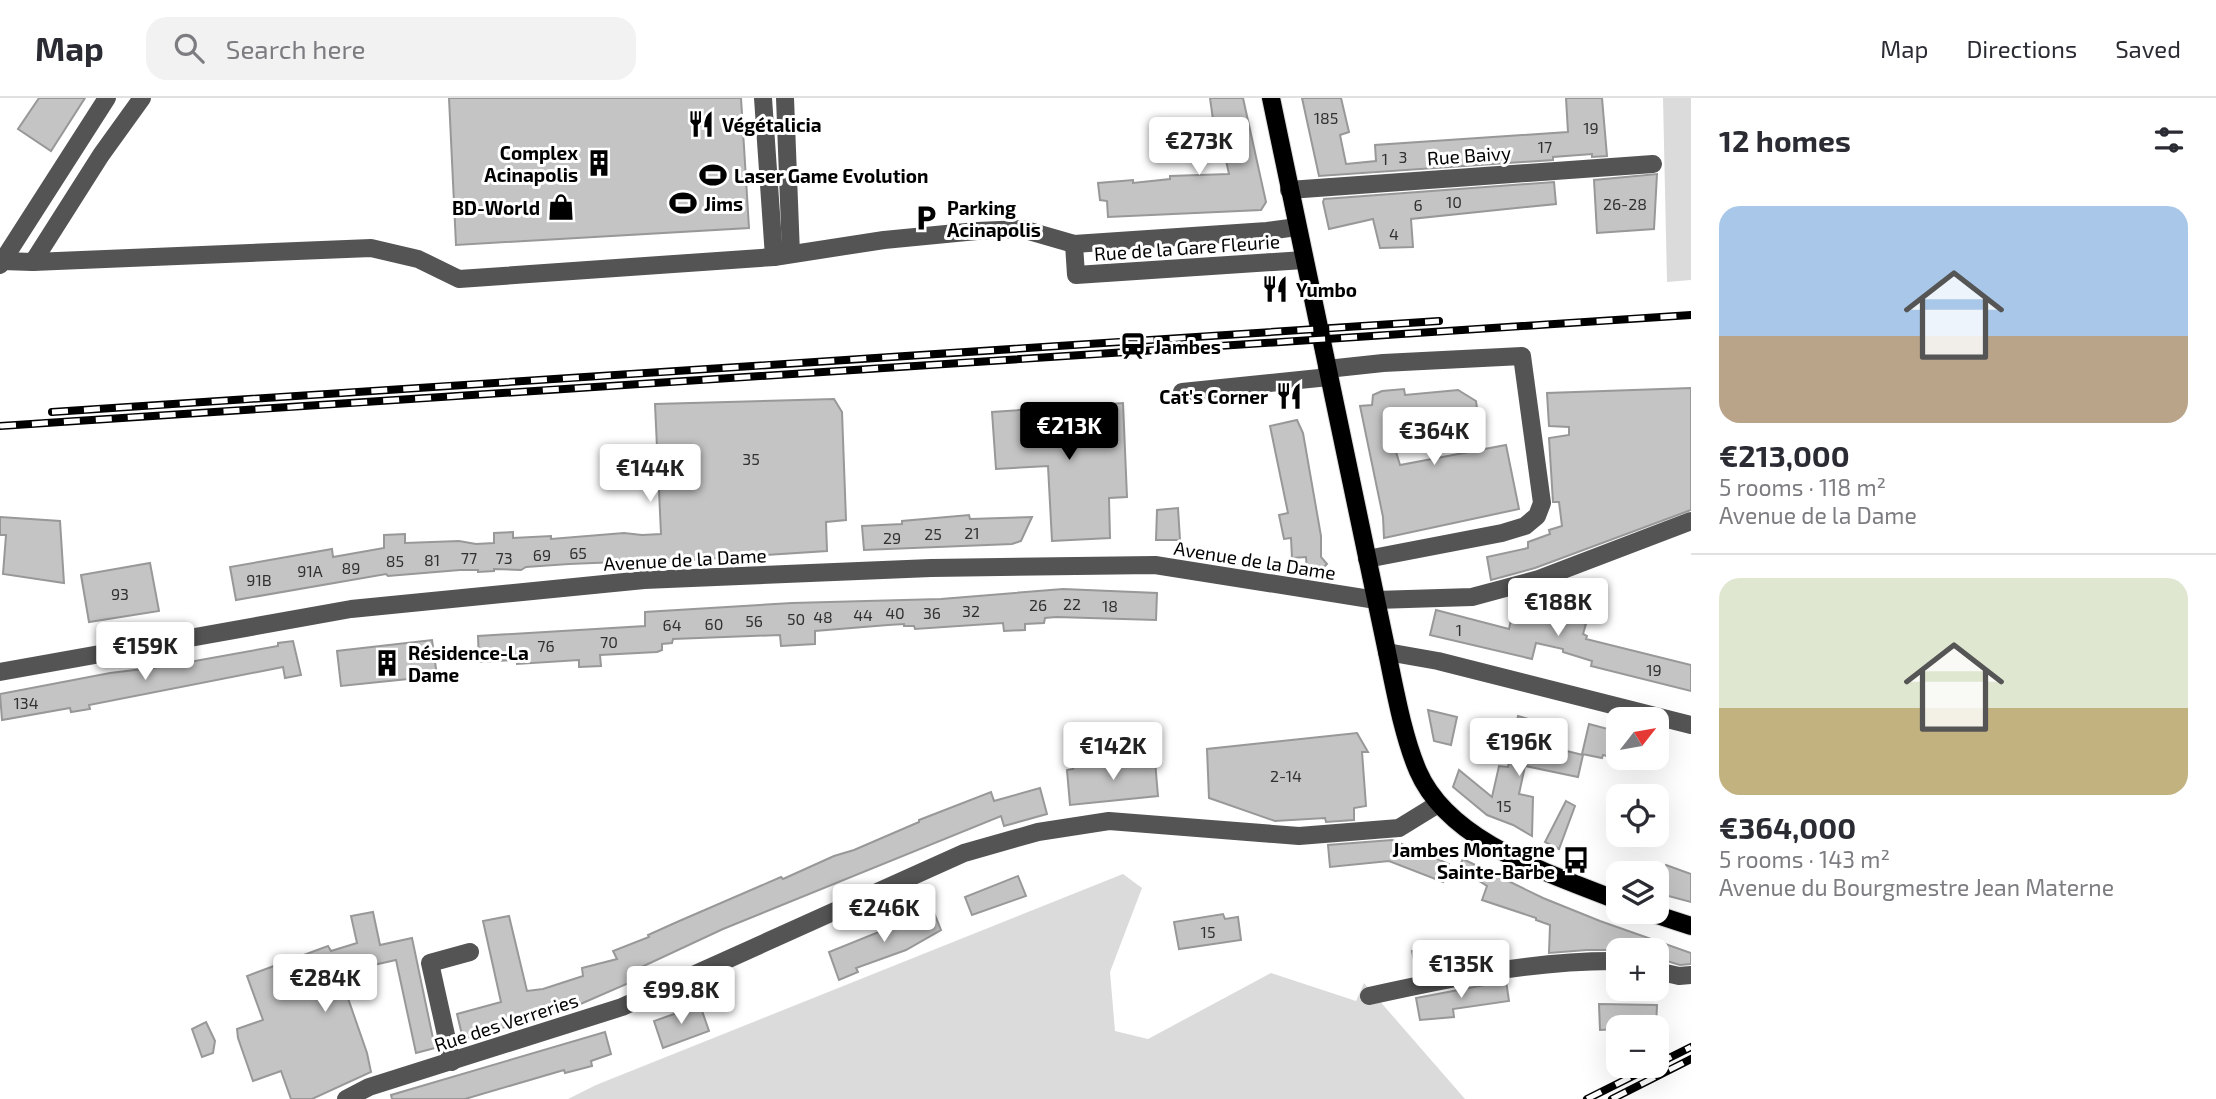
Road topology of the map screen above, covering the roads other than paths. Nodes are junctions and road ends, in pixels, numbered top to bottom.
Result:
1 (107, 98) edge
2 (142, 98) edge
3 (762, 98) edge
4 (785, 98) edge
5 (1270, 98) edge
6 (1653, 164) dead end
7 (1289, 190) junction
8 (1297, 227) junction
9 (1074, 244) junction
10 (783, 256) junction
11 (1304, 260) junction
12 (33, 262) junction
13 (1, 263) edge
14 (1328, 373) junction
15 (1182, 392) dead end
16 (1691, 522) edge
17 (1367, 559) junction
18 (1376, 600) junction
19 (1387, 652) junction
20 (0, 672) edge
21 (1691, 725) edge
22 (1438, 804) junction
23 (1606, 896) edge
24 (1669, 919) edge
25 (1691, 926) edge
26 (470, 952) dead end
27 (1606, 962) edge
28 (1669, 974) edge
29 (1691, 975) edge
30 (1369, 996) dead end
31 (452, 1062) junction
32 (346, 1099) edge

1 - 13 street
2 - 12 street
3 - 10 street
4 - 10 street
5 - 7 main road
6 - 7 street, Rue Baivy
7 - 8 main road
8 - 9 street, Rue de la Gare Fleurie
8 - 11 main road
9 - 10 street
9 - 11 street, Rue de la Gare Fleurie
10 - 12 street
11 - 14 main road
12 - 13 street
14 - 15 street
14 - 17 main road
14 - 17 street
16 - 18 street, Avenue de la Dame
17 - 18 main road
18 - 19 main road
18 - 20 street, Avenue de la Dame
19 - 21 street
19 - 22 main road
22 - 23 main road
22 - 31 street, Rue des Verreries
24 - 25 main road
26 - 31 street
27 - 30 street
28 - 29 street
31 - 32 street, Rue des Verreries

